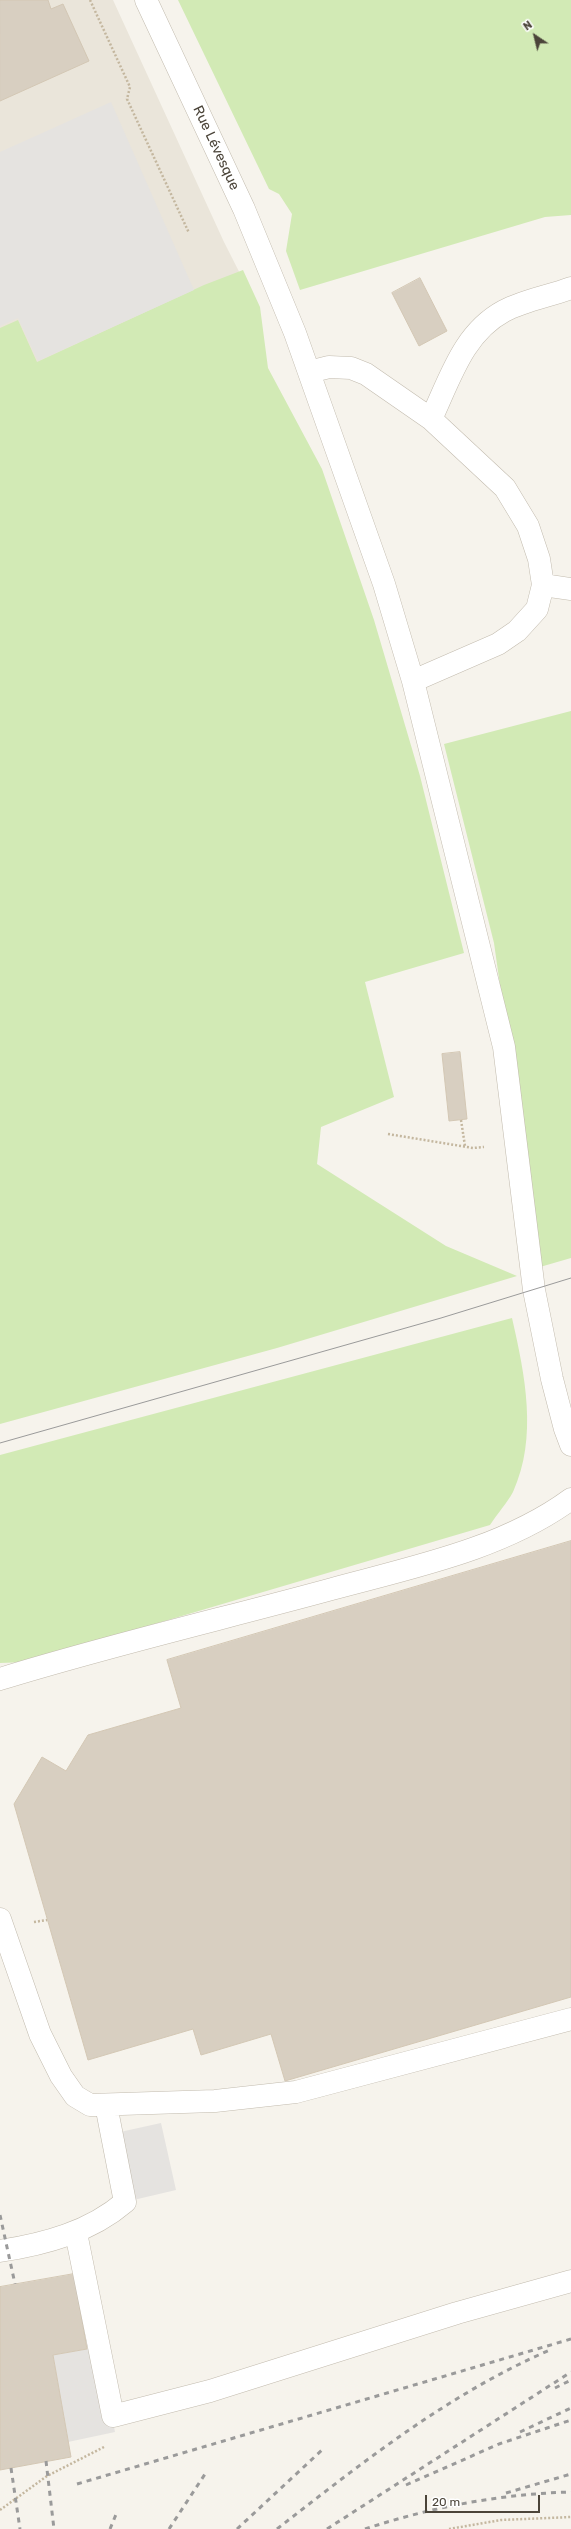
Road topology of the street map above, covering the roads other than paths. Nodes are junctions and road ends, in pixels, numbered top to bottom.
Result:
1 (146, 0) edge
2 (571, 288) edge
3 (309, 372) junction
4 (432, 419) junction
5 (542, 585) junction
6 (571, 588) edge
7 (413, 680) junction
8 (571, 1445) edge
9 (571, 1499) edge
10 (0, 1679) edge
11 (0, 1919) edge
12 (571, 2019) edge
13 (106, 2105) junction
14 (76, 2233) junction
15 (0, 2251) edge
16 (571, 2281) edge

1 - 3 street, Rue Lévesque
2 - 4 street
3 - 4 street
3 - 7 street, Rue Lévesque
4 - 5 street
5 - 6 street
5 - 7 street
7 - 8 street, Rue Lévesque
9 - 10 street
11 - 13 street
12 - 13 street
13 - 14 street
14 - 15 street
14 - 16 street

